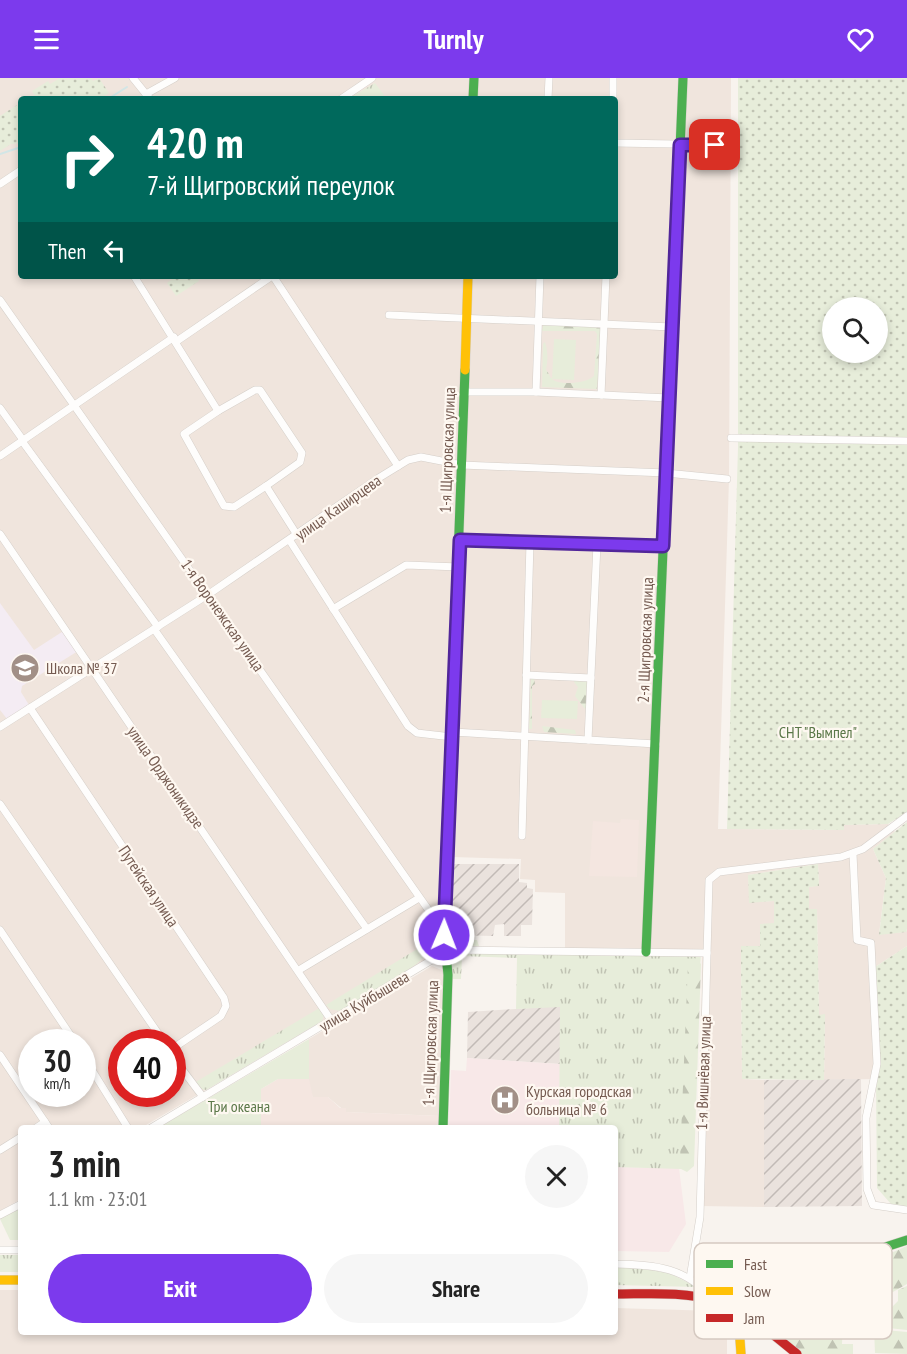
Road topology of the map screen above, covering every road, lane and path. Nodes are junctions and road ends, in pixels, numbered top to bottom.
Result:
1 (133, 78) edge
2 (175, 78) edge
3 (372, 78) edge
4 (474, 78) edge
5 (549, 78) edge
6 (613, 78) edge
7 (683, 78) edge
8 (147, 96) edge
9 (149, 96) edge
10 (345, 96) edge
11 (473, 96) edge
12 (548, 96) edge
13 (613, 96) edge
14 (618, 143) edge
15 (680, 145) junction
16 (733, 145) dead end
17 (18, 172) edge
18 (0, 184) edge
19 (136, 279) edge
20 (268, 279) edge
21 (275, 279) edge
22 (468, 279) edge
23 (540, 279) edge
24 (606, 279) edge
25 (0, 300) edge
26 (389, 315) dead end
27 (466, 320) junction
28 (538, 321) junction
29 (604, 324) junction
30 (672, 327) junction
31 (176, 339) junction
32 (464, 392) junction
33 (536, 392) junction
34 (601, 395) junction
35 (669, 398) junction
36 (75, 406) junction
37 (0, 408) edge
38 (218, 411) junction
39 (731, 438) dead end
40 (22, 440) junction
41 (907, 441) edge
42 (0, 456) edge
43 (462, 465) junction
44 (398, 466) junction
45 (666, 473) junction
46 (727, 479) dead end
47 (266, 486) junction
48 (0, 534) edge
49 (297, 535) junction
50 (460, 540) junction
51 (290, 541) junction
52 (530, 542) junction
53 (597, 544) junction
54 (663, 546) junction
55 (459, 567) junction
56 (209, 594) junction
57 (333, 609) junction
58 (156, 628) junction
59 (92, 669) junction
60 (526, 675) junction
61 (591, 678) junction
62 (30, 708) junction
63 (0, 728) edge
64 (452, 734) junction
65 (525, 736) junction
66 (588, 740) junction
67 (656, 744) junction
68 (0, 804) edge
69 (907, 816) edge
70 (522, 836) dead end
71 (853, 854) junction
72 (419, 898) junction
73 (367, 929) junction
74 (0, 930) edge
75 (444, 932) junction
76 (646, 952) junction
77 (445, 953) junction
78 (707, 953) junction
79 (298, 970) junction
80 (331, 1020) junction
81 (66, 1029) edge
82 (155, 1029) edge
83 (186, 1040) edge
84 (0, 1055) edge
85 (186, 1075) edge
86 (96, 1077) edge
87 (202, 1097) junction
88 (47, 1125) edge
89 (126, 1125) edge
90 (156, 1125) edge
91 (443, 1125) edge
92 (18, 1139) edge
93 (0, 1150) edge
94 (18, 1206) edge
95 (907, 1210) edge
96 (0, 1215) edge
97 (907, 1240) edge
98 (696, 1243) edge
99 (892, 1245) edge
100 (0, 1250) edge
101 (18, 1251) edge
102 (694, 1253) edge
103 (618, 1264) edge
104 (690, 1278) junction
105 (0, 1280) edge
106 (18, 1280) edge
107 (694, 1282) edge
108 (618, 1294) edge
109 (694, 1297) edge
110 (740, 1339) edge
111 (776, 1339) edge
112 (741, 1354) edge
113 (797, 1354) edge

1 - 8 street
2 - 9 street
3 - 10 street
4 - 11 street
5 - 12 street
6 - 13 street
7 - 15 street, 2-я Щигровская улица
14 - 15 street
15 - 16 street
15 - 30 street, 2-я Щигровская улица
17 - 18 street
19 - 31 street
20 - 31 street
21 - 44 street
22 - 27 street, 1-я Щигровская улица
23 - 28 street
24 - 29 street
25 - 36 street, 1-я Воронежская улица
26 - 27 street
27 - 28 street
27 - 32 street, 1-я Щигровская улица
28 - 29 street
28 - 33 street
29 - 30 street
29 - 34 street
30 - 35 street, 2-я Щигровская улица
31 - 36 street
31 - 38 street
32 - 33 street
32 - 43 street, 1-я Щигровская улица
33 - 34 street
34 - 35 street
35 - 45 street, 2-я Щигровская улица
36 - 40 street
36 - 56 street, 1-я Воронежская улица
37 - 40 street
38 - 47 street
38 - 47 street
39 - 41 street
40 - 42 street
40 - 58 street
43 - 44 street, улица Каширцева
43 - 45 street, улица Каширцева
43 - 50 street, 1-я Щигровская улица
44 - 49 street, улица Каширцева
45 - 46 street, улица Каширцева
45 - 54 street, 2-я Щигровская улица
47 - 49 street
48 - 59 street, улица Орджоникидзе
49 - 51 street, улица Каширцева
50 - 52 street
50 - 55 street, 1-я Щигровская улица
51 - 56 street, улица Каширцева
51 - 57 street
52 - 53 street
52 - 60 street
53 - 54 street
53 - 61 street
54 - 67 street, 2-я Щигровская улица
55 - 57 street
55 - 64 street, 1-я Щигровская улица
56 - 58 street, улица Каширцева
56 - 72 street, 1-я Воронежская улица
57 - 64 street
58 - 59 street, улица Каширцева
58 - 73 street
59 - 62 street, улица Каширцева
59 - 79 street, улица Орджоникидзе
60 - 61 street
60 - 65 street
61 - 66 street
62 - 63 street, улица Каширцева
62 - 83 street, Путейская улица
64 - 65 street
64 - 75 street, 1-я Щигровская улица
65 - 66 street
65 - 70 street
66 - 67 street
67 - 76 street, 2-я Щигровская улица
68 - 82 street
69 - 71 street
71 - 78 street, 1-я Вишнёвая улица
71 - 95 street
72 - 73 street
72 - 75 street, 1-я Воронежская улица
73 - 79 street
74 - 81 street
75 - 77 street, 1-я Щигровская улица
76 - 77 street, улица Куйбышева
76 - 78 street, улица Куйбышева
77 - 80 street, улица Куйбышева
77 - 91 street, 1-я Щигровская улица
78 - 98 street, 1-я Вишнёвая улица
79 - 80 street, улица Орджоникидзе
80 - 87 street, улица Куйбышева
84 - 88 street
85 - 87 street
86 - 89 street
87 - 90 street, улица Куйбышева
92 - 93 street
94 - 96 street
97 - 99 street
100 - 101 street
102 - 104 street, 1-я Вишнёвая улица
103 - 104 street
104 - 107 street
105 - 106 street
108 - 109 street
110 - 112 street
111 - 113 street

